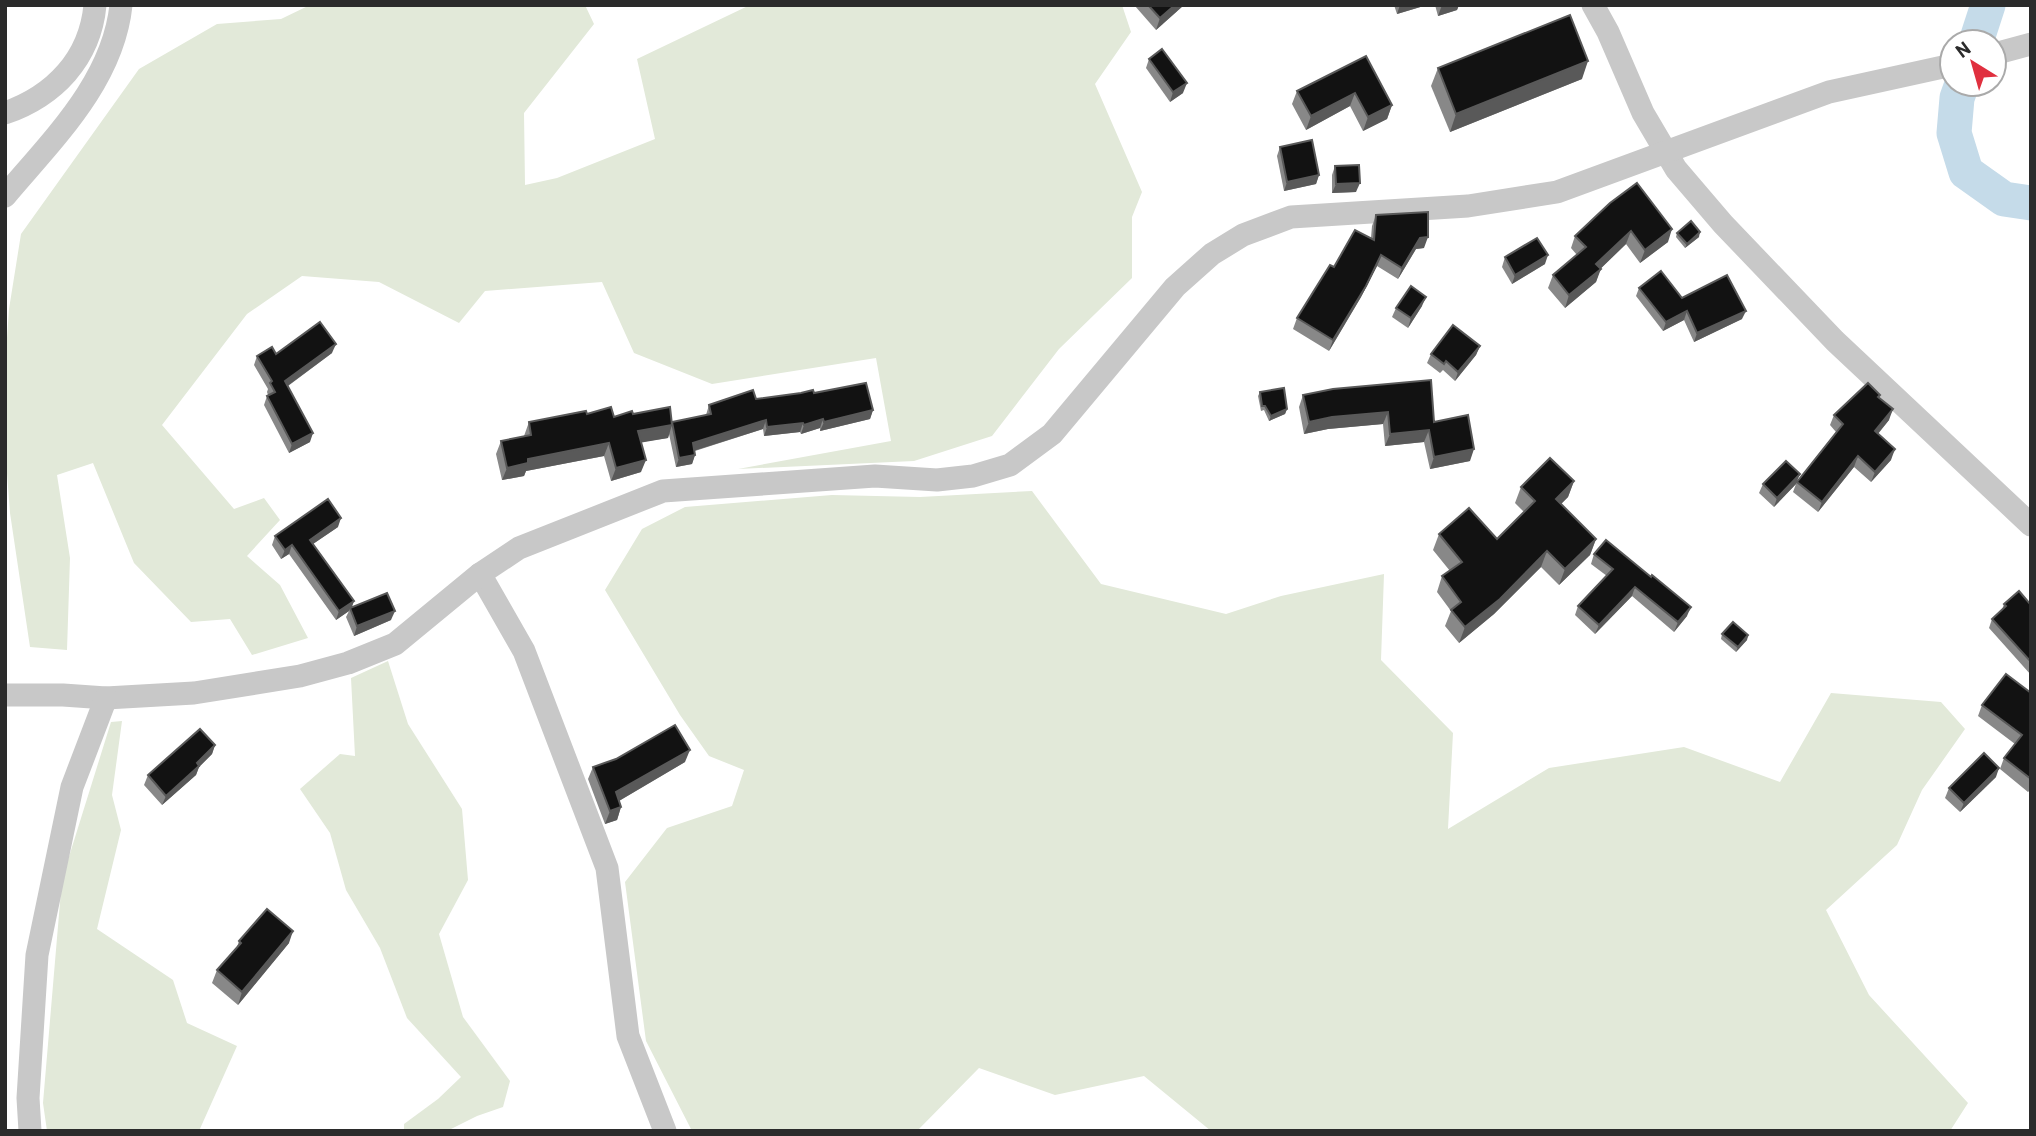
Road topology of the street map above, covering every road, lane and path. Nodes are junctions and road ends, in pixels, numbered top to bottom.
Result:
1 (95, 5) edge
2 (121, 5) edge
3 (1593, 5) edge
4 (2031, 44) edge
5 (2008, 50) edge
6 (1938, 68) edge
7 (5, 113) edge
8 (1665, 153) junction
9 (5, 196) edge
10 (2031, 525) edge
11 (481, 573) junction
12 (5, 695) edge
13 (106, 698) junction
14 (30, 1131) edge
15 (665, 1131) edge

1 - 7 street
2 - 9 street
3 - 8 street
4 - 5 street
6 - 8 street
8 - 10 street
8 - 11 street
11 - 13 street
11 - 15 street
12 - 13 street
13 - 14 street

